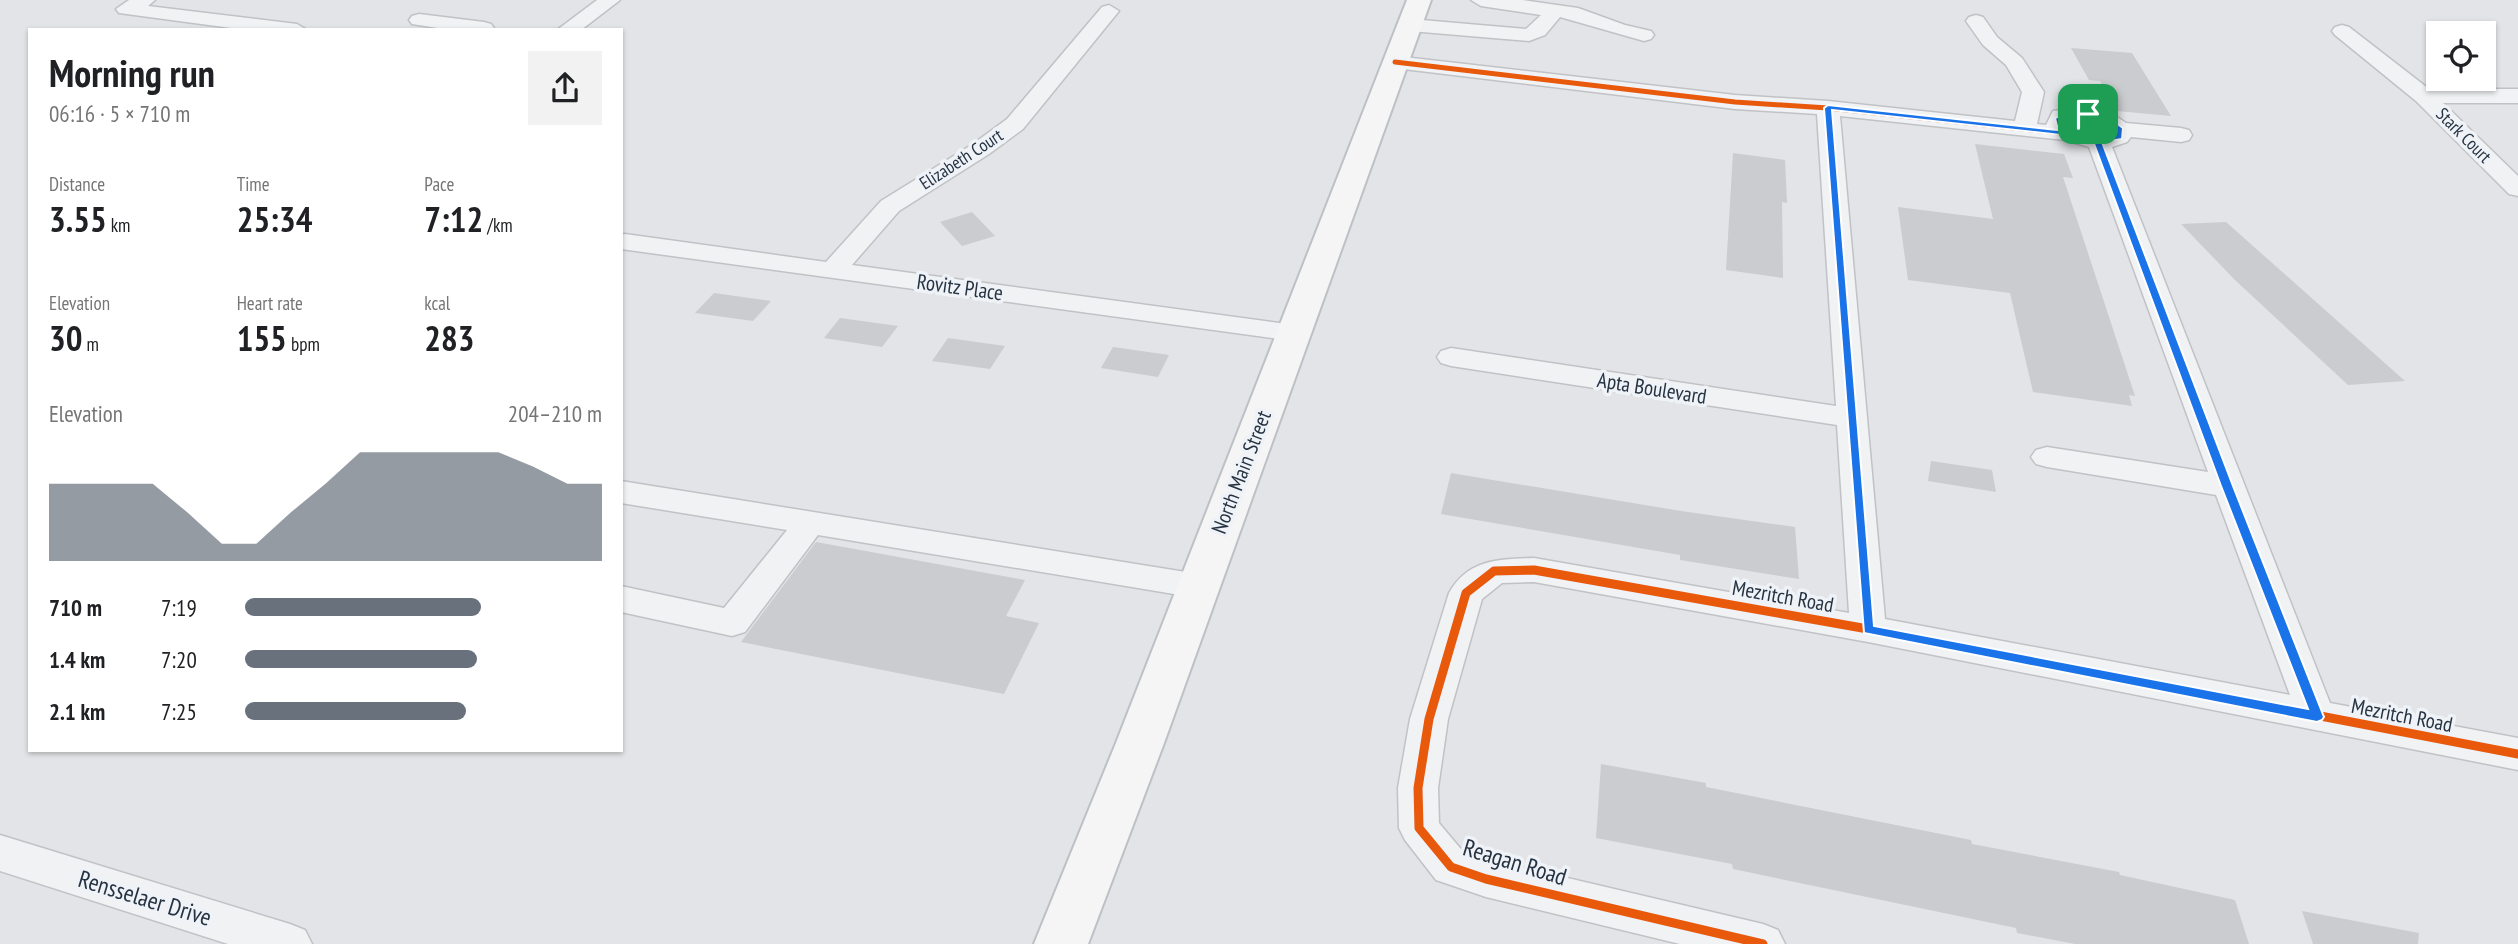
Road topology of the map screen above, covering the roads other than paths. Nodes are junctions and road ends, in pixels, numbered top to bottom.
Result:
1 (145, 0) edge
2 (610, 0) edge
3 (1480, 0) edge
4 (442, 6) dead end
5 (1109, 11) dead end
6 (1555, 11) junction
7 (1415, 12) edge
8 (1976, 21) dead end
9 (410, 25) edge
10 (281, 28) edge
11 (484, 28) edge
12 (570, 28) edge
13 (2342, 31) dead end
14 (1644, 35) dead end
15 (1395, 62) junction
16 (2424, 96) junction
17 (2518, 96) edge
18 (1828, 108) junction
19 (2024, 129) junction
20 (2096, 135) junction
21 (2181, 135) dead end
22 (2518, 189) edge
23 (625, 242) dead end
24 (834, 269) junction
25 (1294, 334) junction
26 (1451, 357) dead end
27 (1852, 418) junction
28 (2047, 457) dead end
29 (2227, 486) junction
30 (623, 492) edge
31 (811, 522) junction
32 (1494, 571) joint
33 (1198, 586) junction
34 (623, 600) edge
35 (1868, 629) junction
36 (2317, 717) junction
37 (2518, 754) edge
38 (0, 853) edge
39 (290, 944) edge
40 (1061, 944) edge
41 (1763, 944) edge

1 - 10 street
2 - 12 street
3 - 6 street
4 - 9 street
5 - 24 street, Elizabeth Court
6 - 7 street
6 - 14 street
7 - 15 main road, North Main Street
8 - 19 street
9 - 11 street
13 - 16 street, Stark Court
15 - 18 street
15 - 25 main road, North Main Street
16 - 17 street
16 - 22 street, Stark Court
18 - 19 street
18 - 27 street
19 - 20 street
20 - 21 street
20 - 29 street
23 - 24 street, Rovitz Place
24 - 25 street, Rovitz Place
25 - 33 main road, North Main Street
26 - 27 street, Apta Boulevard
27 - 35 street
28 - 29 street
29 - 36 street
30 - 31 street
31 - 33 street
31 - 34 street
32 - 35 street, Mezritch Road
32 - 41 street, Reagan Road
33 - 40 main road, North Main Street
35 - 36 street, Mezritch Road
36 - 37 street, Mezritch Road
38 - 39 street, Rensselaer Drive

